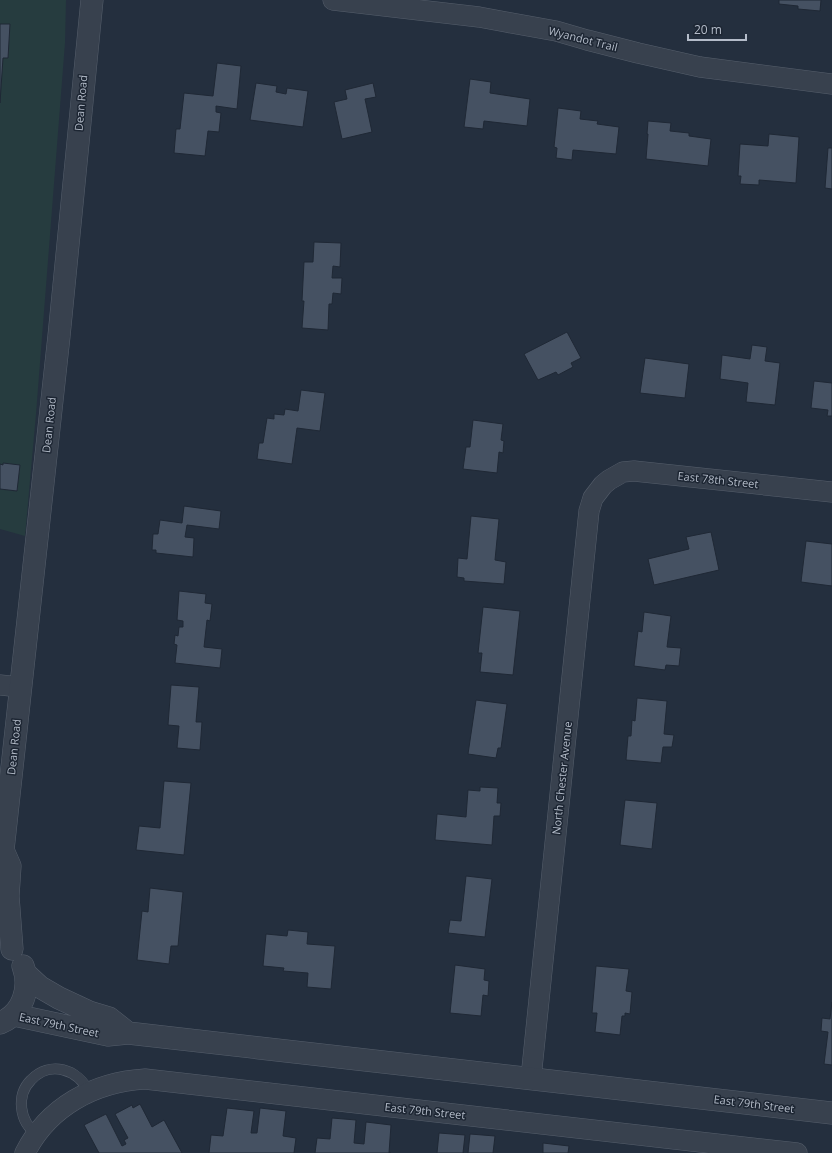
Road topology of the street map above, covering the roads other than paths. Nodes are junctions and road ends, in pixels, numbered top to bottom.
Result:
1 (92, 0) edge
2 (333, 0) edge
3 (832, 84) edge
4 (606, 482) joint
5 (832, 492) edge
6 (10, 686) edge
7 (2, 851) edge
8 (6, 945) edge
9 (27, 974) junction
10 (4, 1022) edge
11 (128, 1033) junction
12 (531, 1078) junction
13 (89, 1092) junction
14 (832, 1113) edge
15 (37, 1134) junction
16 (25, 1153) edge
17 (797, 1153) edge

1 - 6 street, Dean Road
2 - 3 street, Wyandot Trail
4 - 5 street, East 78th Street
4 - 12 street, North Chester Avenue
6 - 7 street, Dean Road
7 - 8 street, Dean Road
8 - 9 street
9 - 10 street
9 - 11 street, East 79th Street
10 - 11 street, East 79th Street
11 - 12 street, East 79th Street
12 - 14 street, East 79th Street
13 - 15 street, East 79th Street
13 - 15 lane
13 - 17 street, East 79th Street
15 - 16 street

